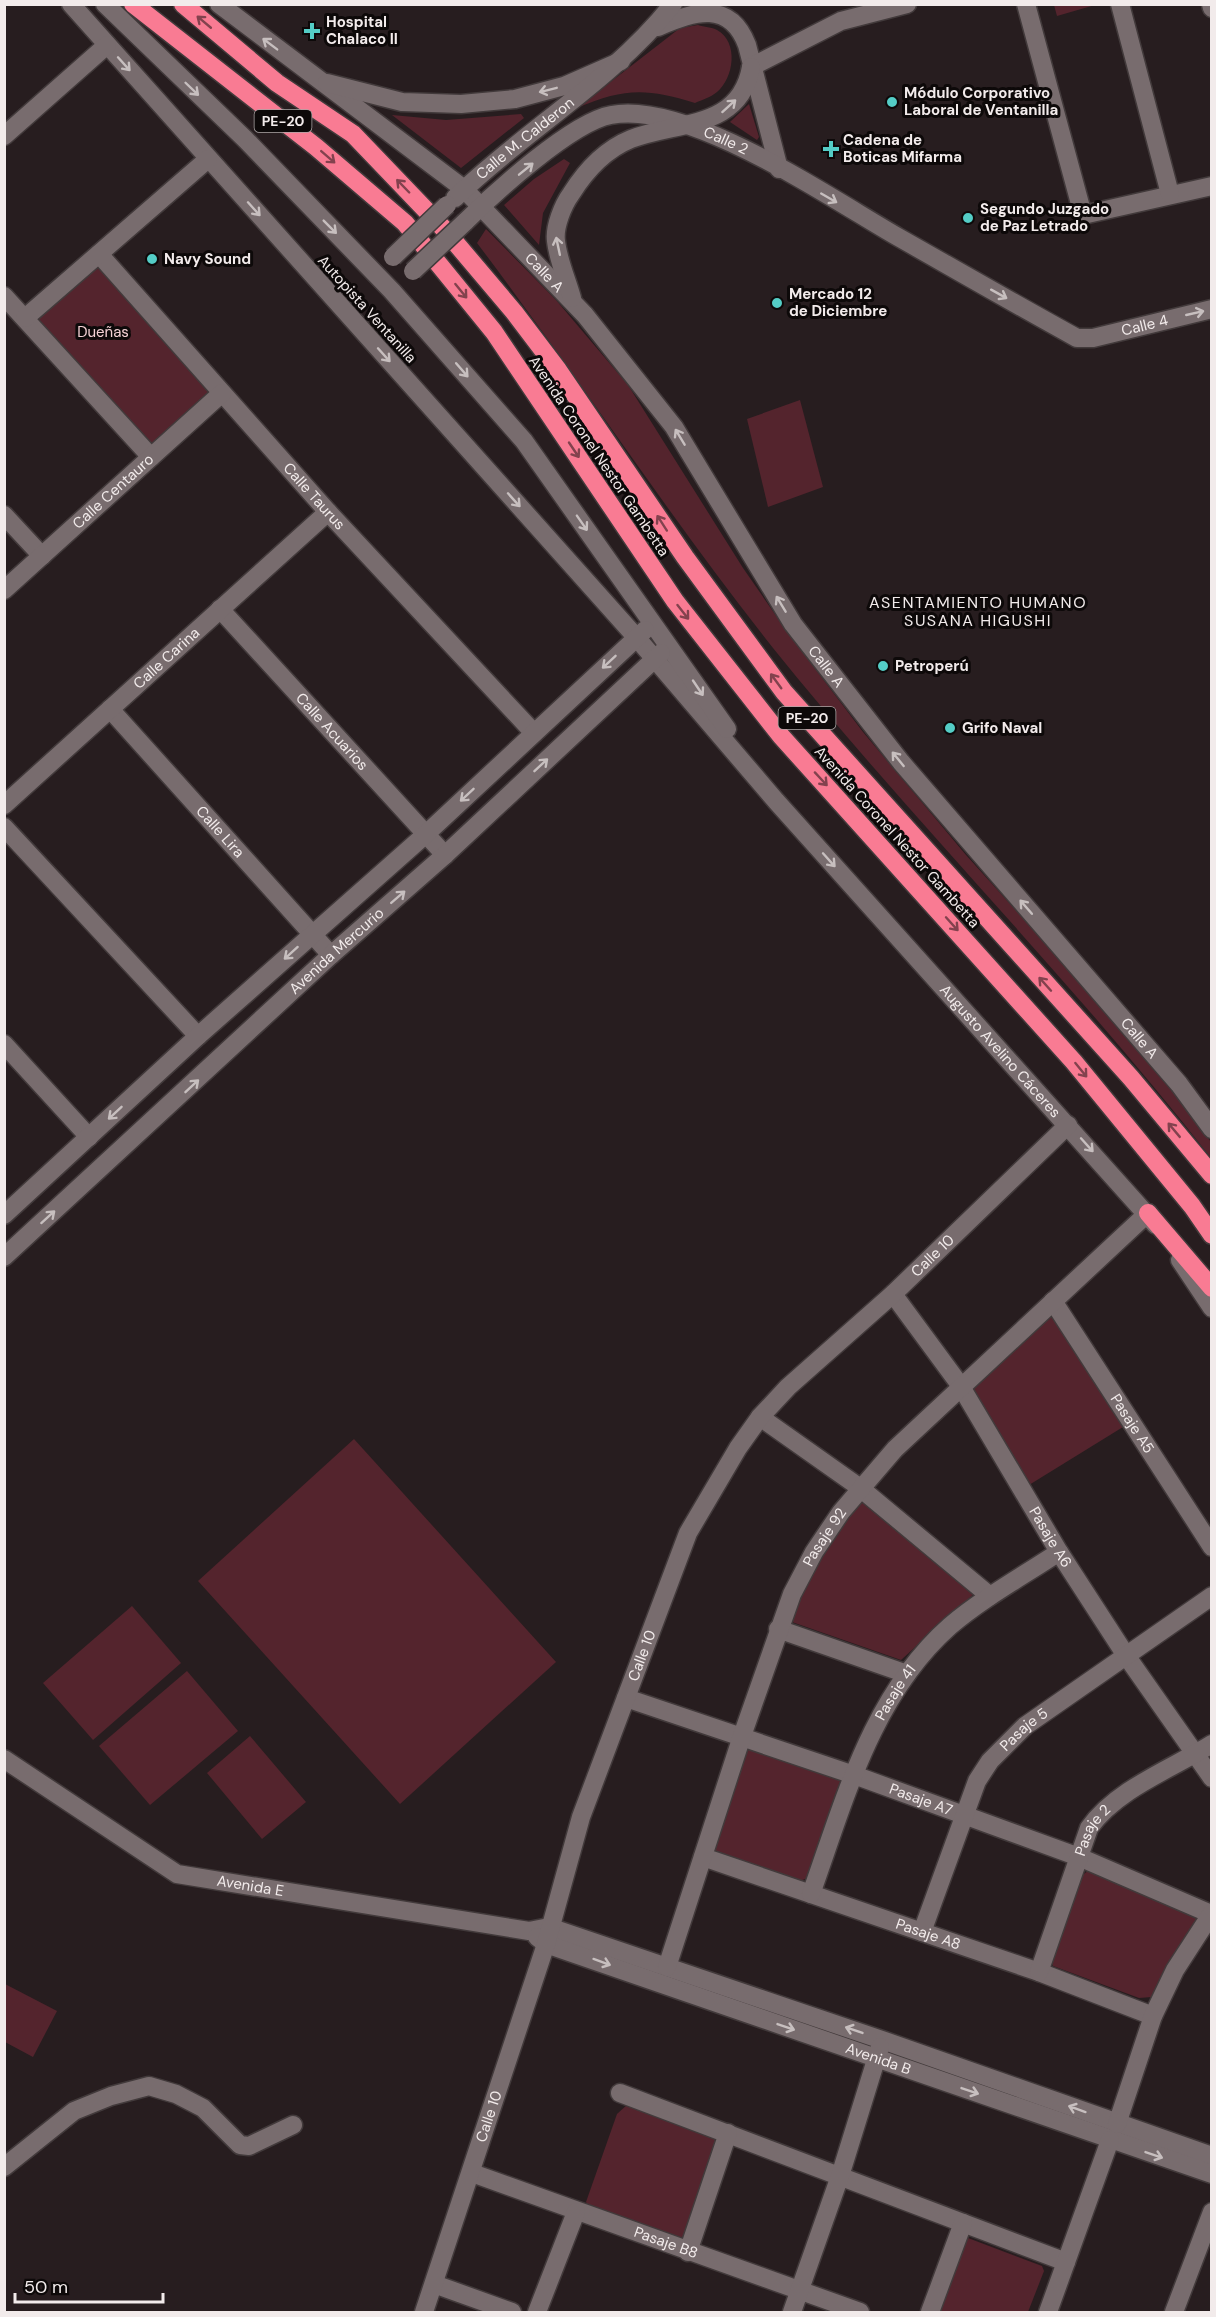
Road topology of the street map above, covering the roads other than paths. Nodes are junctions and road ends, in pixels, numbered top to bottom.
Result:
1 (71, 4) edge
2 (105, 4) edge
3 (133, 4) edge
4 (183, 4) edge
5 (219, 4) edge
6 (673, 4) edge
7 (736, 4) edge
8 (907, 4) edge
9 (1026, 4) edge
10 (1120, 4) edge
11 (739, 27) junction
12 (653, 29) junction
13 (107, 45) junction
14 (621, 61) junction
15 (752, 67) junction
16 (316, 80) junction
17 (688, 125) junction
18 (4, 136) edge
19 (208, 159) junction
20 (778, 169) junction
21 (1212, 186) edge
22 (464, 189) junction
23 (1170, 194) junction
24 (481, 207) junction
25 (99, 254) junction
26 (375, 274) junction
27 (392, 291) junction
28 (4, 296) edge
29 (573, 303) junction
30 (1212, 309) edge
31 (25, 318) junction
32 (1077, 338) joint
33 (222, 393) junction
34 (151, 457) junction
35 (328, 512) junction
36 (4, 515) edge
37 (18, 530) junction
38 (4, 542) edge
39 (42, 556) junction
40 (4, 590) edge
41 (220, 609) junction
42 (653, 623) junction
43 (636, 637) junction
44 (669, 645) junction
45 (654, 659) junction
46 (110, 709) junction
47 (534, 733) junction
48 (776, 801) junction
49 (4, 805) edge
50 (4, 827) edge
51 (426, 834) junction
52 (445, 855) junction
53 (312, 934) junction
54 (331, 956) junction
55 (198, 1036) junction
56 (4, 1044) edge
57 (143, 1087) junction
58 (165, 1111) junction
59 (1068, 1125) junction
60 (1212, 1129) edge
61 (89, 1137) junction
62 (1212, 1175) edge
63 (1148, 1213) junction
64 (4, 1215) edge
65 (1212, 1235) edge
66 (4, 1257) edge
67 (1212, 1288) edge
68 (893, 1294) junction
69 (1053, 1301) junction
70 (1212, 1308) edge
71 (960, 1385) junction
72 (760, 1417) junction
73 (859, 1488) junction
74 (1212, 1547) edge
75 (1059, 1552) junction
76 (990, 1596) junction
77 (1212, 1596) edge
78 (778, 1629) junction
79 (1125, 1654) junction
80 (907, 1674) junction
81 (626, 1698) junction
82 (742, 1736) junction
83 (1212, 1744) edge
84 (1194, 1754) junction
85 (4, 1759) edge
86 (854, 1775) junction
87 (1212, 1778) edge
88 (966, 1816) junction
89 (703, 1857) junction
90 (1079, 1857) junction
91 (811, 1894) junction
92 (1211, 1914) edge
93 (922, 1932) junction
94 (548, 1935) junction
95 (667, 1967) junction
96 (1039, 1972) junction
97 (1153, 2016) junction
98 (882, 2040) junction
99 (876, 2058) junction
100 (620, 2093) dead end
101 (293, 2125) dead end
102 (1114, 2132) junction
103 (728, 2133) junction
104 (1212, 2156) edge
105 (4, 2167) edge
106 (472, 2173) junction
107 (1212, 2174) edge
108 (840, 2176) junction
109 (576, 2212) junction
110 (1212, 2212) edge
111 (963, 2223) junction
112 (688, 2252) junction
113 (1066, 2262) junction
114 (434, 2284) junction
115 (799, 2292) junction
116 (424, 2313) edge
117 (512, 2313) edge
118 (537, 2313) edge
119 (792, 2313) edge
120 (860, 2313) edge
121 (930, 2313) edge
122 (1048, 2313) edge
123 (1174, 2313) edge

1 - 13 street, Autopista Ventanilla
2 -> 26 street, Autopista Ventanilla
3 -> 65 highway, Avenida Coronel Nestor Gambetta / PE-20
62 -> 4 highway, Avenida Coronel Nestor Gambetta / PE-20
16 -> 5 street
6 - 12 street, Calle M. Calderon
7 - 11 street
8 - 15 street
9 - 23 street
10 - 23 street
11 - 12 street
11 - 15 street
12 - 14 street, Calle M. Calderon
13 - 18 street
13 -> 19 street, Autopista Ventanilla
14 -> 16 street
14 - 22 street, Calle M. Calderon
17 -> 15 street
15 - 20 street
16 - 22 street
17 - 20 street, Calle 2
24 -> 17 street, Calle 2
29 -> 17 street
19 - 25 street
19 -> 43 street, Autopista Ventanilla
20 -> 32 street, Calle 2
21 - 23 street
22 - 24 street, Calle A
22 - 26 street, Calle M. Calderon, bridge
24 - 27 street, Calle 2, bridge
24 - 29 street, Calle A
25 - 31 street
25 - 33 street, Calle Taurus
26 - 27 street, Autopista Ventanilla
27 -> 42 street, Autopista Ventanilla
28 - 31 street
60 -> 29 street, Calle A
32 -> 30 street, Calle 4
31 - 34 street
33 - 34 street, Calle Centauro
33 - 35 street, Calle Taurus
34 - 39 street, Calle Centauro
35 - 41 street, Calle Carina
35 - 47 street, Calle Taurus
36 - 37 street
37 - 38 street
37 - 39 street
39 - 40 street, Calle Centauro
41 - 46 street, Calle Carina
41 - 51 street, Calle Acuarios
42 - 43 street, Avenida Mercurio
42 - 44 street, Augusto Avelino Cáceres
43 - 45 street, Augusto Avelino Cáceres
43 -> 47 street, Avenida Mercurio
44 - 45 street, Avenida Mercurio
44 -> 48 street, Augusto Avelino Cáceres
45 - 48 street, Augusto Avelino Cáceres
52 -> 45 street, Avenida Mercurio
46 - 49 street, Calle Carina
46 - 53 street, Calle Lira
47 -> 51 street, Avenida Mercurio
48 -> 59 street, Augusto Avelino Cáceres
50 - 55 street
51 - 52 street, Calle Acuarios
51 - 53 street, Avenida Mercurio
54 -> 52 street, Avenida Mercurio
53 - 54 street, Calle Lira
53 -> 55 street, Avenida Mercurio
58 -> 54 street, Avenida Mercurio
55 - 57 street, Avenida Mercurio
56 - 61 street
57 - 58 street
57 -> 61 street, Avenida Mercurio
66 -> 58 street, Avenida Mercurio
59 -> 63 street, Augusto Avelino Cáceres
59 - 68 street, Calle 10
61 - 64 street, Avenida Mercurio
63 - 67 highway
63 - 69 street, Pasaje 92
63 - 70 street, Augusto Avelino Cáceres
68 - 71 street, Pasaje A6
68 - 72 street, Calle 10
69 - 71 street, Pasaje 92
69 - 74 street, Pasaje A5
71 - 73 street, Pasaje 92
71 - 75 street, Pasaje A6
72 - 73 street
72 - 81 street, Calle 10
73 - 76 street
73 - 78 street, Pasaje 92
75 - 76 street, Pasaje 41
75 - 79 street, Pasaje A6
76 - 80 street, Pasaje 41
77 - 79 street, Pasaje 5
78 - 80 street
78 - 82 street, Pasaje 92
79 - 84 street, Pasaje A6
79 - 88 street, Pasaje 5
80 - 86 street, Pasaje 41
81 - 82 street, Pasaje A7
81 - 94 street, Calle 10
82 - 86 street, Pasaje A7
82 - 89 street, Pasaje 92
83 - 84 street, Pasaje 2
84 - 87 street, Pasaje A6
84 - 90 street, Pasaje 2
85 - 94 street, Avenida E
86 - 88 street, Pasaje A7
86 - 91 street, Pasaje 41
88 - 90 street, Pasaje A7
88 - 93 street, Pasaje 5
89 - 91 street, Pasaje A8
89 - 95 street, Pasaje 92
90 - 92 street, Pasaje A7
90 - 96 street, Pasaje 2
91 - 93 street, Pasaje A8
92 - 97 street
93 - 96 street, Pasaje A8
94 - 95 street, Avenida B
94 -> 99 street, Avenida B
94 - 106 street, Calle 10
98 -> 95 street, Avenida B
96 - 97 street, Pasaje A8
97 - 102 street
98 - 99 street
102 -> 98 street, Avenida B
99 -> 102 street, Avenida B
99 - 108 street
100 - 103 street
101 - 105 street
102 - 104 street, Avenida B
102 -> 107 street, Avenida B
102 - 113 street
103 - 108 street
103 - 112 street
106 - 109 street, Pasaje B8
106 - 114 street, Calle 10
108 - 111 street
108 - 115 street
109 - 112 street, Pasaje B8
109 - 118 street
110 - 123 street
111 - 113 street
111 - 121 street
112 - 115 street, Pasaje B8
113 - 122 street
114 - 116 street, Calle 10
114 - 117 street
115 - 119 street
115 - 120 street, Pasaje B8

